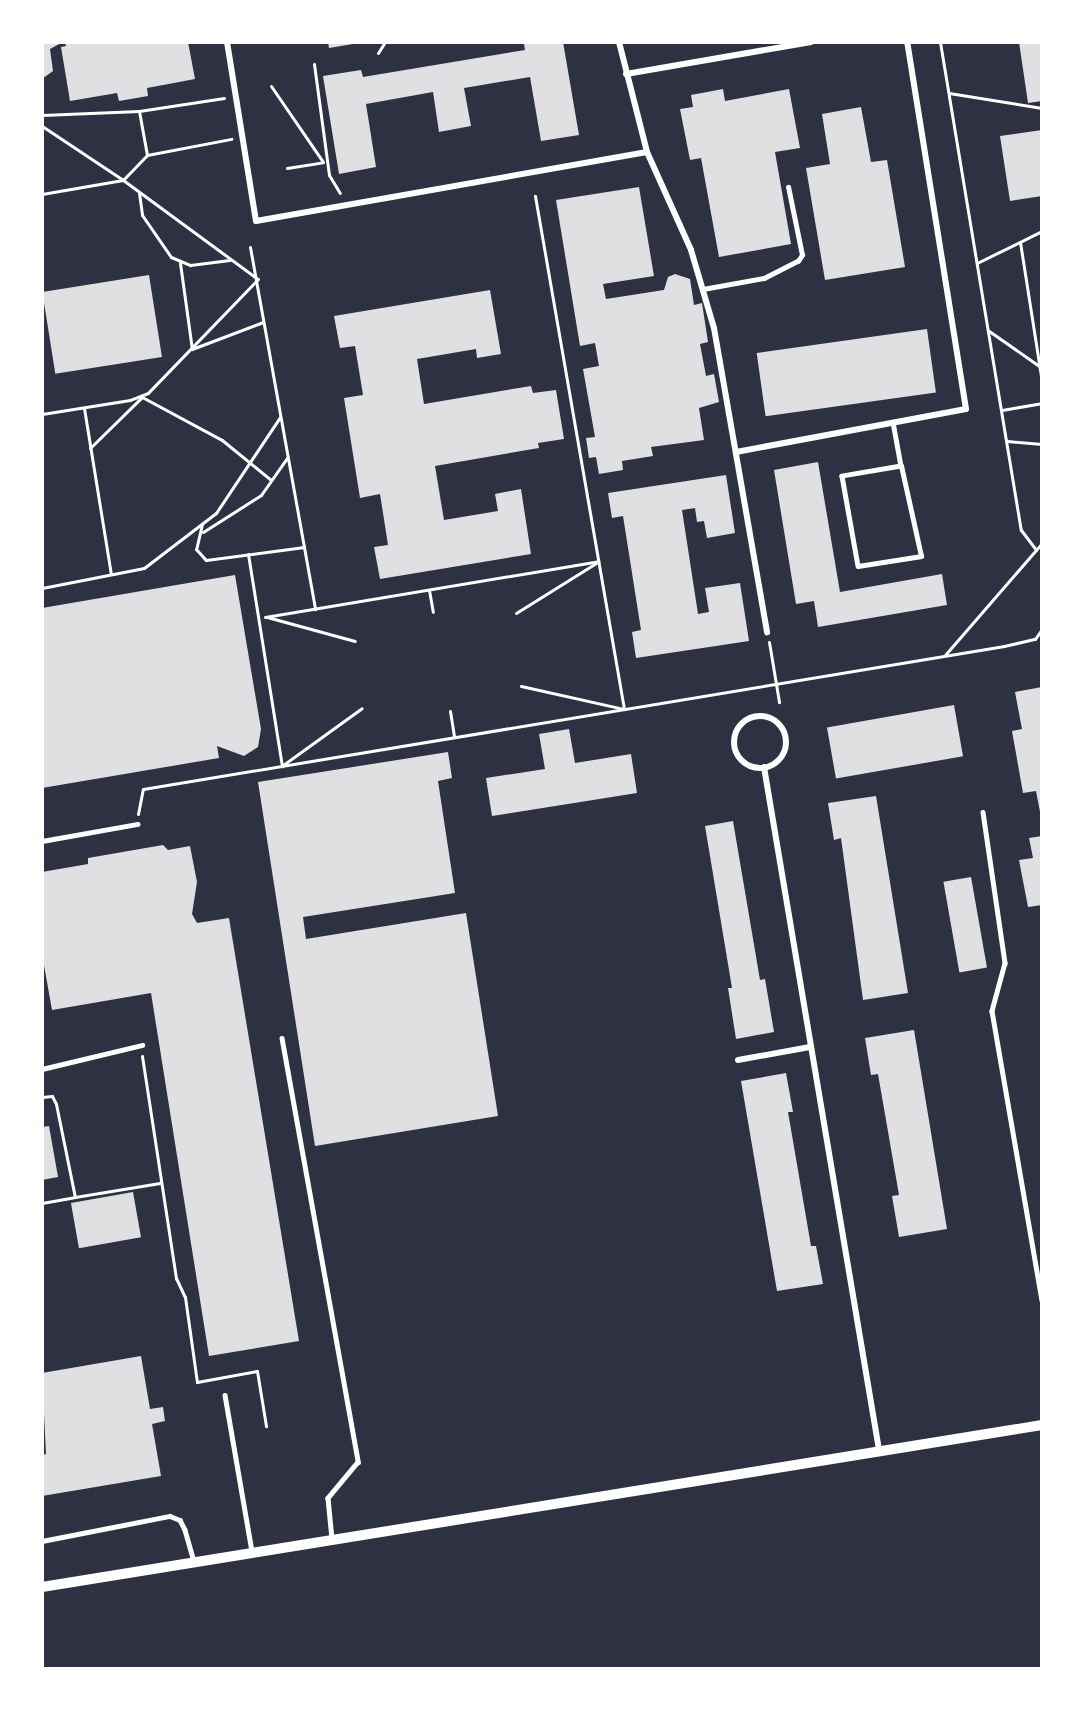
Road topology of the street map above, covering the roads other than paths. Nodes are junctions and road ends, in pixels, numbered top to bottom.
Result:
1 (227, 42) edge
2 (619, 42) edge
3 (810, 42) edge
4 (907, 42) edge
5 (626, 74) junction
6 (647, 152) junction
7 (788, 187) dead end
8 (703, 289) junction
9 (893, 422) junction
10 (736, 452) junction
11 (901, 465) junction
12 (767, 632) road end
13 (764, 767) junction
14 (983, 812) dead end
15 (137, 824) road end
16 (42, 841) edge
17 (282, 1038) dead end
18 (140, 1045) road end
19 (810, 1047) junction
20 (738, 1060) dead end
21 (42, 1069) edge
22 (1042, 1300) edge
23 (225, 1395) dead end
24 (1042, 1425) edge
25 (879, 1450) junction
26 (332, 1539) junction
27 (42, 1541) edge
28 (252, 1552) junction
29 (194, 1562) junction
30 (42, 1587) edge

1 - 6 street
2 - 5 street
3 - 5 street
4 - 9 street
5 - 6 street
6 - 8 street
7 - 8 lane
8 - 10 street
9 - 10 street
9 - 11 lane
10 - 12 street
11 - 11 lane
13 - 13 street
13 - 19 street
14 - 22 lane
15 - 16 lane
17 - 26 lane
18 - 21 lane
19 - 20 street
19 - 25 street
23 - 28 lane
24 - 25 street
25 - 26 street
26 - 28 street
27 - 29 lane
28 - 29 street
29 - 30 street

